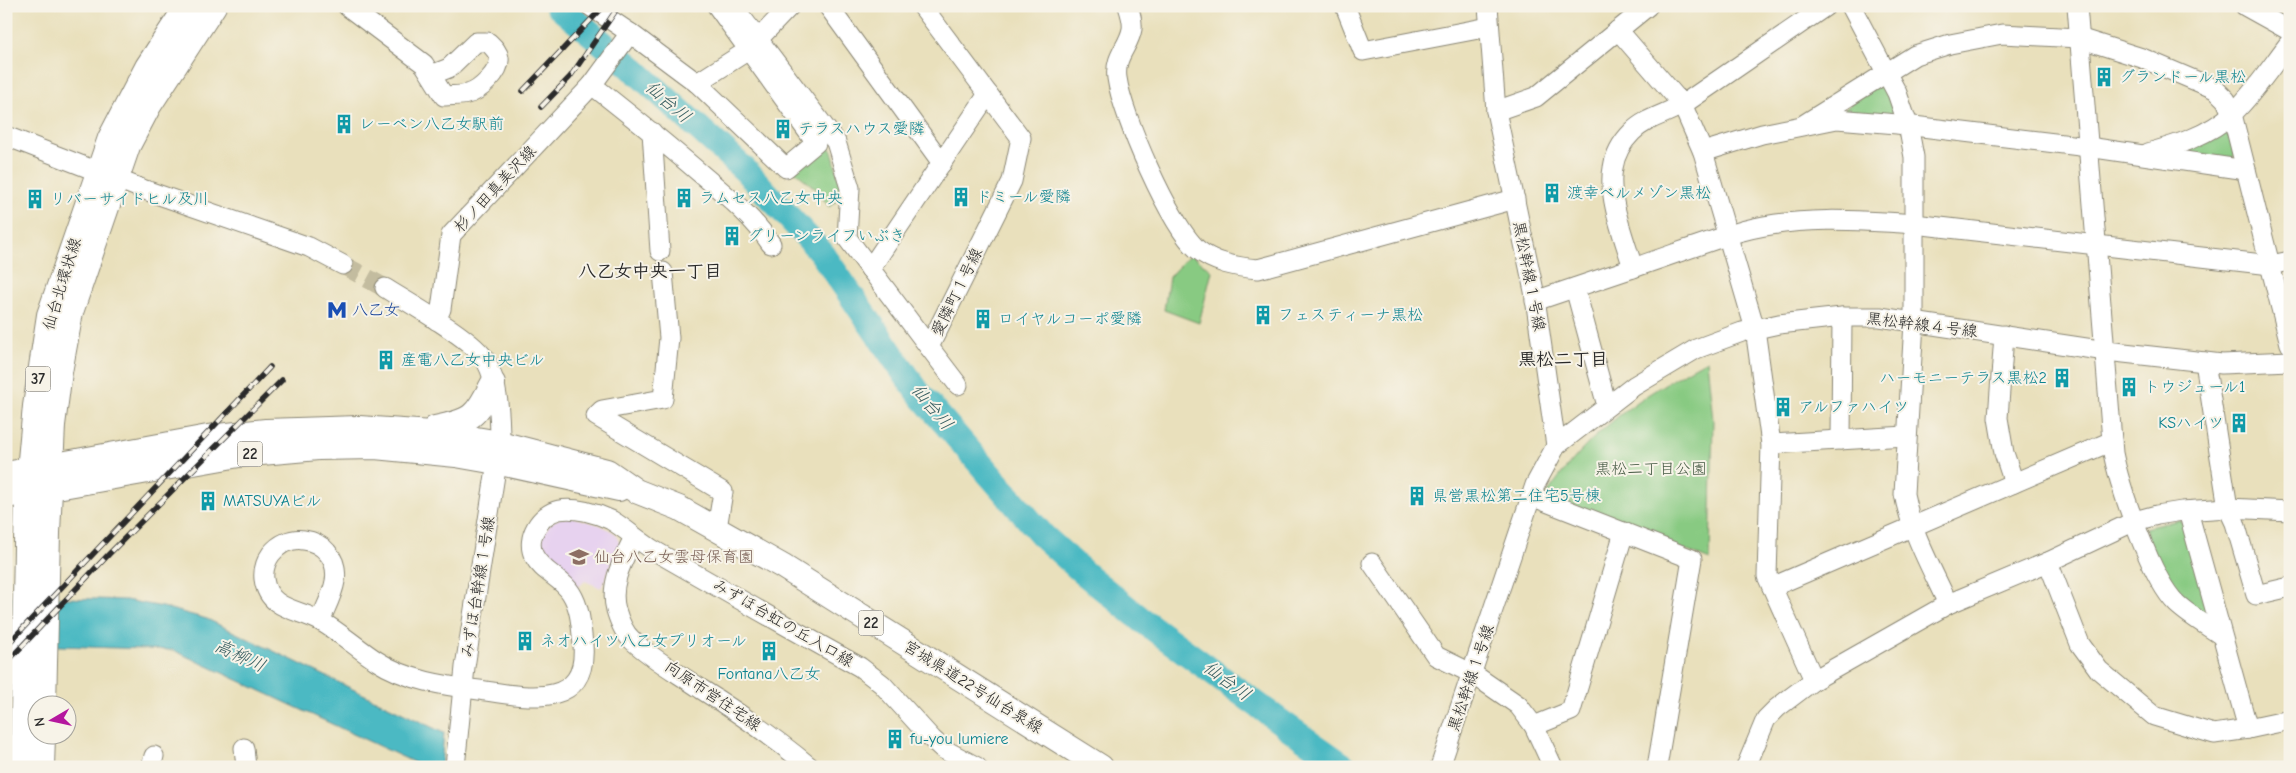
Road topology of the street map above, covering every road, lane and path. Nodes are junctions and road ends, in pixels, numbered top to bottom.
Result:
1 (188, 6) edge
2 (214, 6) edge
3 (347, 6) edge
4 (590, 6) edge
5 (717, 6) edge
6 (733, 6) edge
7 (790, 6) edge
8 (828, 6) edge
9 (922, 6) edge
10 (1128, 6) edge
11 (1345, 6) edge
12 (1488, 6) edge
13 (1648, 6) edge
14 (1826, 6) edge
15 (1851, 6) edge
16 (2077, 6) edge
17 (2245, 6) edge
18 (1489, 28) junction
19 (1618, 30) junction
20 (2290, 31) edge
21 (627, 37) junction
22 (2079, 38) junction
23 (2290, 42) edge
24 (753, 46) junction
25 (1886, 73) junction
26 (432, 75) junction
27 (594, 82) junction
28 (697, 83) junction
29 (988, 94) junction
30 (1682, 104) junction
31 (1496, 111) junction
32 (2232, 114) junction
33 (1803, 125) junction
34 (1908, 126) junction
35 (652, 132) junction
36 (6, 136) edge
37 (2088, 147) junction
38 (1703, 152) junction
39 (2141, 155) junction
40 (942, 163) junction
41 (2246, 170) junction
42 (107, 176) junction
43 (1514, 199) junction
44 (1914, 224) junction
45 (1728, 236) junction
46 (771, 244) dead end
47 (2096, 245) junction
48 (660, 252) dead end
49 (2290, 262) edge
50 (343, 265) tunnel mouth
51 (2271, 265) junction
52 (1633, 268) junction
53 (870, 269) junction
54 (663, 272) dead end
55 (385, 288) tunnel mouth
56 (1575, 288) junction
57 (1536, 301) junction
58 (1842, 317) junction
59 (436, 320) junction
60 (1914, 322) junction
61 (1755, 329) junction
62 (2004, 335) junction
63 (2290, 344) edge
64 (929, 347) junction
65 (2106, 351) junction
66 (2290, 361) edge
67 (2205, 362) junction
68 (493, 383) junction
69 (958, 385) dead end
70 (1607, 406) junction
71 (421, 431) junction
72 (1906, 436) junction
73 (1841, 440) junction
74 (2112, 441) junction
75 (1771, 444) junction
76 (1556, 446) junction
77 (498, 452) junction
78 (28, 481) edge
79 (2014, 483) junction
80 (1531, 496) junction
81 (2228, 508) junction
82 (2188, 511) junction
83 (2290, 511) edge
84 (2135, 521) junction
85 (1913, 526) junction
86 (717, 528) junction
87 (1624, 532) junction
88 (634, 537) junction
89 (2048, 562) junction
90 (1372, 563) dead end
91 (2290, 586) edge
92 (1772, 587) junction
93 (1948, 604) junction
94 (320, 621) junction
95 (2221, 635) junction
96 (34, 657) junction
97 (1473, 674) junction
98 (1814, 680) junction
99 (464, 688) junction
100 (42, 696) edge
101 (2290, 720) edge
102 (1534, 726) junction
103 (2248, 729) junction
104 (43, 746) edge
105 (22, 767) edge
106 (42, 767) edge
107 (456, 767) edge
108 (810, 767) edge
109 (977, 767) edge
110 (1101, 767) edge
111 (1440, 767) edge
112 (1553, 767) edge
113 (1657, 767) edge
114 (1746, 767) edge

1 - 42 main road, 仙台北環状線 / 37
2 - 42 main road, 仙台北環状線 / 37
3 - 26 street
4 - 21 street
5 - 24 street
6 - 24 street
7 - 24 street
8 - 40 street
9 - 29 street, 愛隣町１号線
10 - 43 street
11 - 18 street
12 - 18 street, 黒松幹線１号線
13 - 19 street
14 - 30 street
15 - 25 street
16 - 22 street
17 - 20 street
18 - 31 street, 黒松幹線１号線
19 - 30 street
19 - 31 street
21 - 27 street, 杉ノ田真美沢線
21 - 28 street
22 - 25 street
22 - 32 street
22 - 37 street
23 - 32 street
24 - 28 street
24 - 28 street
24 - 53 street, 愛隣町１号線
25 - 33 street
25 - 34 street
26 - 26 street
27 - 35 street
27 - 59 street, 杉ノ田真美沢線
29 - 40 street
29 - 64 street, 愛隣町１号線
30 - 38 street
30 - 52 street
31 - 43 street, 黒松幹線１号線
32 - 39 street
32 - 41 street
33 - 34 street
33 - 38 street
34 - 37 street
34 - 44 street
35 - 46 street
35 - 48 street
36 - 42 street
37 - 39 street
37 - 47 street
38 - 45 street
39 - 41 street
40 - 53 street
41 - 51 street
42 - 50 street
42 - 78 main road, 仙台北環状線 / 37
43 - 57 street, 黒松幹線１号線
44 - 45 street
44 - 47 street
44 - 60 street
45 - 52 street
45 - 61 street
47 - 51 street
47 - 65 street
49 - 51 street
51 - 63 street
52 - 56 street
53 - 64 street, 愛隣町１号線
54 - 86 street
55 - 59 street, みずほ台幹線１号線
56 - 57 street
56 - 70 street
57 - 76 street, 黒松幹線１号線
58 - 60 street, 黒松幹線４号線
58 - 61 street, 黒松幹線４号線
58 - 73 street
59 - 68 street, みずほ台幹線１号線
60 - 62 street, 黒松幹線４号線
60 - 72 street
61 - 70 street, 黒松幹線４号線
61 - 75 street
62 - 65 street, 黒松幹線４号線
62 - 79 street
64 - 69 street
65 - 67 street, 黒松幹線４号線
65 - 74 street
66 - 67 street, 黒松幹線４号線
67 - 81 street
68 - 71 main road
68 - 77 street, みずほ台幹線１号線
70 - 76 street, 黒松幹線４号線
71 - 77 main road, 22
71 - 78 main road, 22
72 - 73 street
72 - 85 street
73 - 75 street
74 - 79 street
74 - 84 street
75 - 92 street
76 - 80 street, 黒松幹線１号線
77 - 78 main road, 22
77 - 86 main road, 宮城県道22号仙台泉線 / 22
77 - 99 street, みずほ台幹線１号線
78 - 96 main road, 仙台北環状線 / 37
79 - 85 street
80 - 87 street
80 - 97 street, 黒松幹線１号線
81 - 82 street
81 - 83 street
81 - 91 street
82 - 84 street
82 - 95 street
84 - 89 street
84 - 95 street
85 - 92 street
85 - 93 street
86 - 110 main road, 宮城県道22号仙台泉線 / 22
87 - 102 street
87 - 113 street
88 - 99 street, みずほ台虹の丘入口線
88 - 108 street, 向原市営住宅線
88 - 109 street, みずほ台虹の丘入口線
89 - 93 street
89 - 103 street
90 - 97 street
92 - 98 street
93 - 98 street
94 - 94 street
94 - 99 street, みずほ台虹の丘入口線
95 - 103 street
96 - 100 main road, 仙台北環状線 / 37
96 - 105 main road, 仙台北環状線 / 37
97 - 102 street
97 - 111 street, 黒松幹線１号線
98 - 114 street
99 - 107 street, みずほ台幹線１号線
101 - 103 street
102 - 112 street
104 - 106 main road

